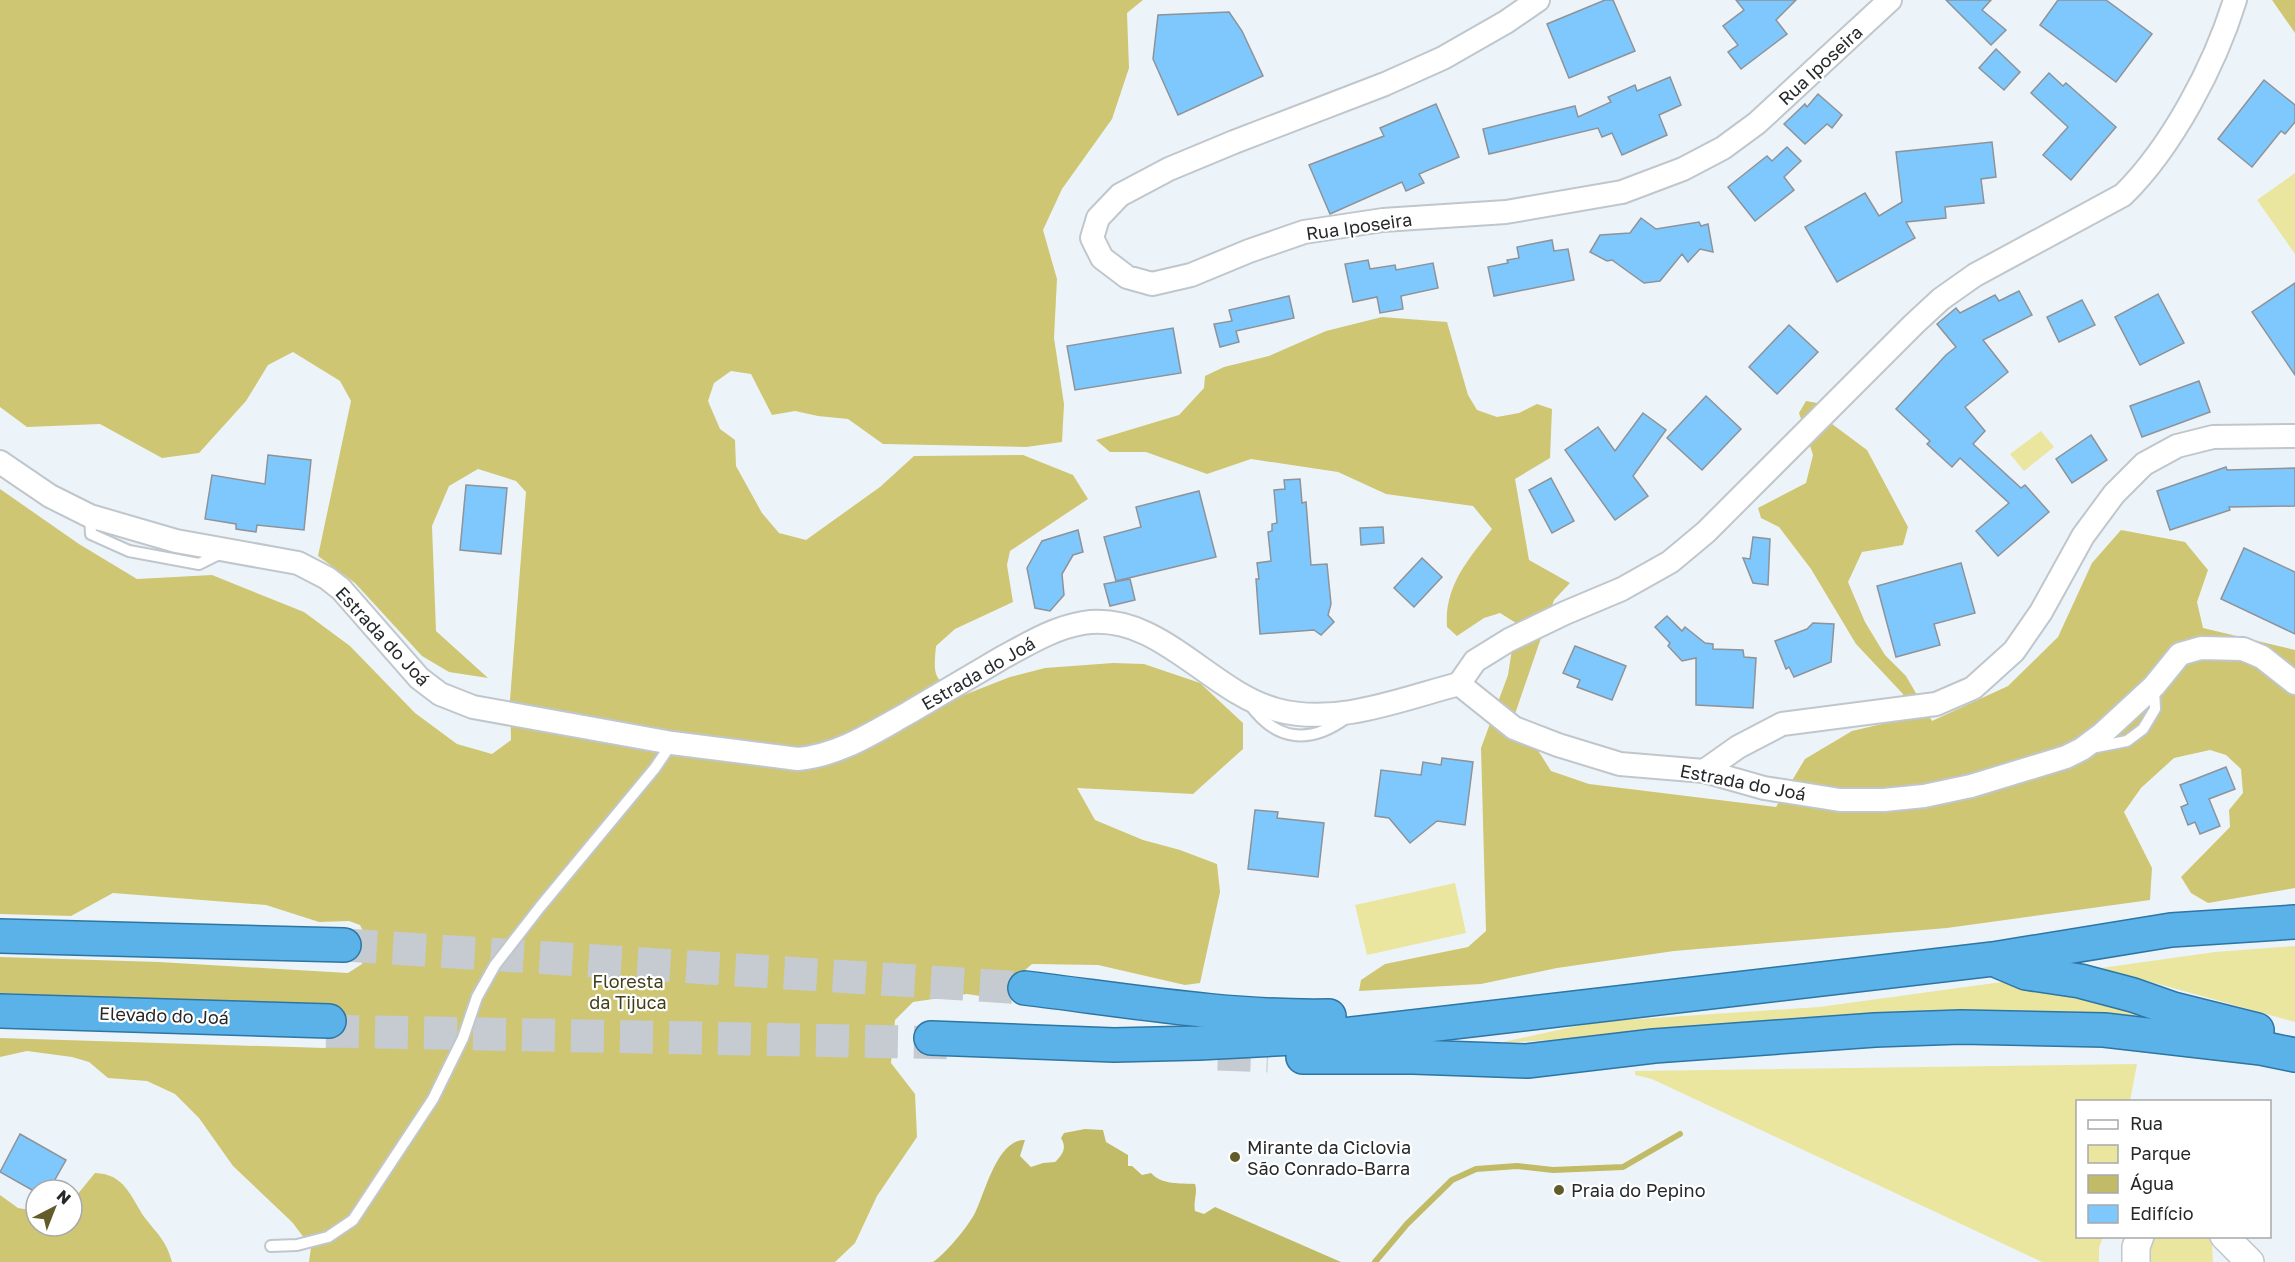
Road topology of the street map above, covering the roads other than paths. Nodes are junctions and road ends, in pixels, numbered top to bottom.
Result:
1 (1538, 0) edge
2 (1890, 0) edge
3 (2235, 0) edge
4 (2295, 436) edge
5 (0, 462) edge
6 (2295, 683) edge
7 (1459, 684) junction
8 (672, 743) junction
9 (1704, 771) junction
10 (2295, 922) edge
11 (0, 936) edge
12 (344, 945) tunnel mouth
13 (1993, 959) junction
14 (1024, 988) tunnel mouth
15 (0, 1011) edge
16 (1517, 1013) junction
17 (0, 1022) edge
18 (931, 1038) tunnel mouth
19 (2295, 1038) edge
20 (2295, 1055) edge
21 (1268, 1056) tunnel mouth
22 (2139, 1238) edge
23 (2226, 1238) edge
24 (272, 1246) dead end
25 (2136, 1262) edge
26 (2250, 1262) edge

1 - 2 street, Rua Iposeira
3 - 7 street
4 - 9 street
5 - 8 street, Estrada do Joá
6 - 9 street, Estrada do Joá
7 - 8 street, Estrada do Joá
7 - 9 street, Estrada do Joá
8 - 24 lane
10 - 13 highway
11 - 12 highway
13 - 16 highway
13 - 19 highway
14 - 16 highway
15 - 17 highway, Elevado do Joá
16 - 18 highway
20 - 21 highway
22 - 25 street
23 - 26 street

